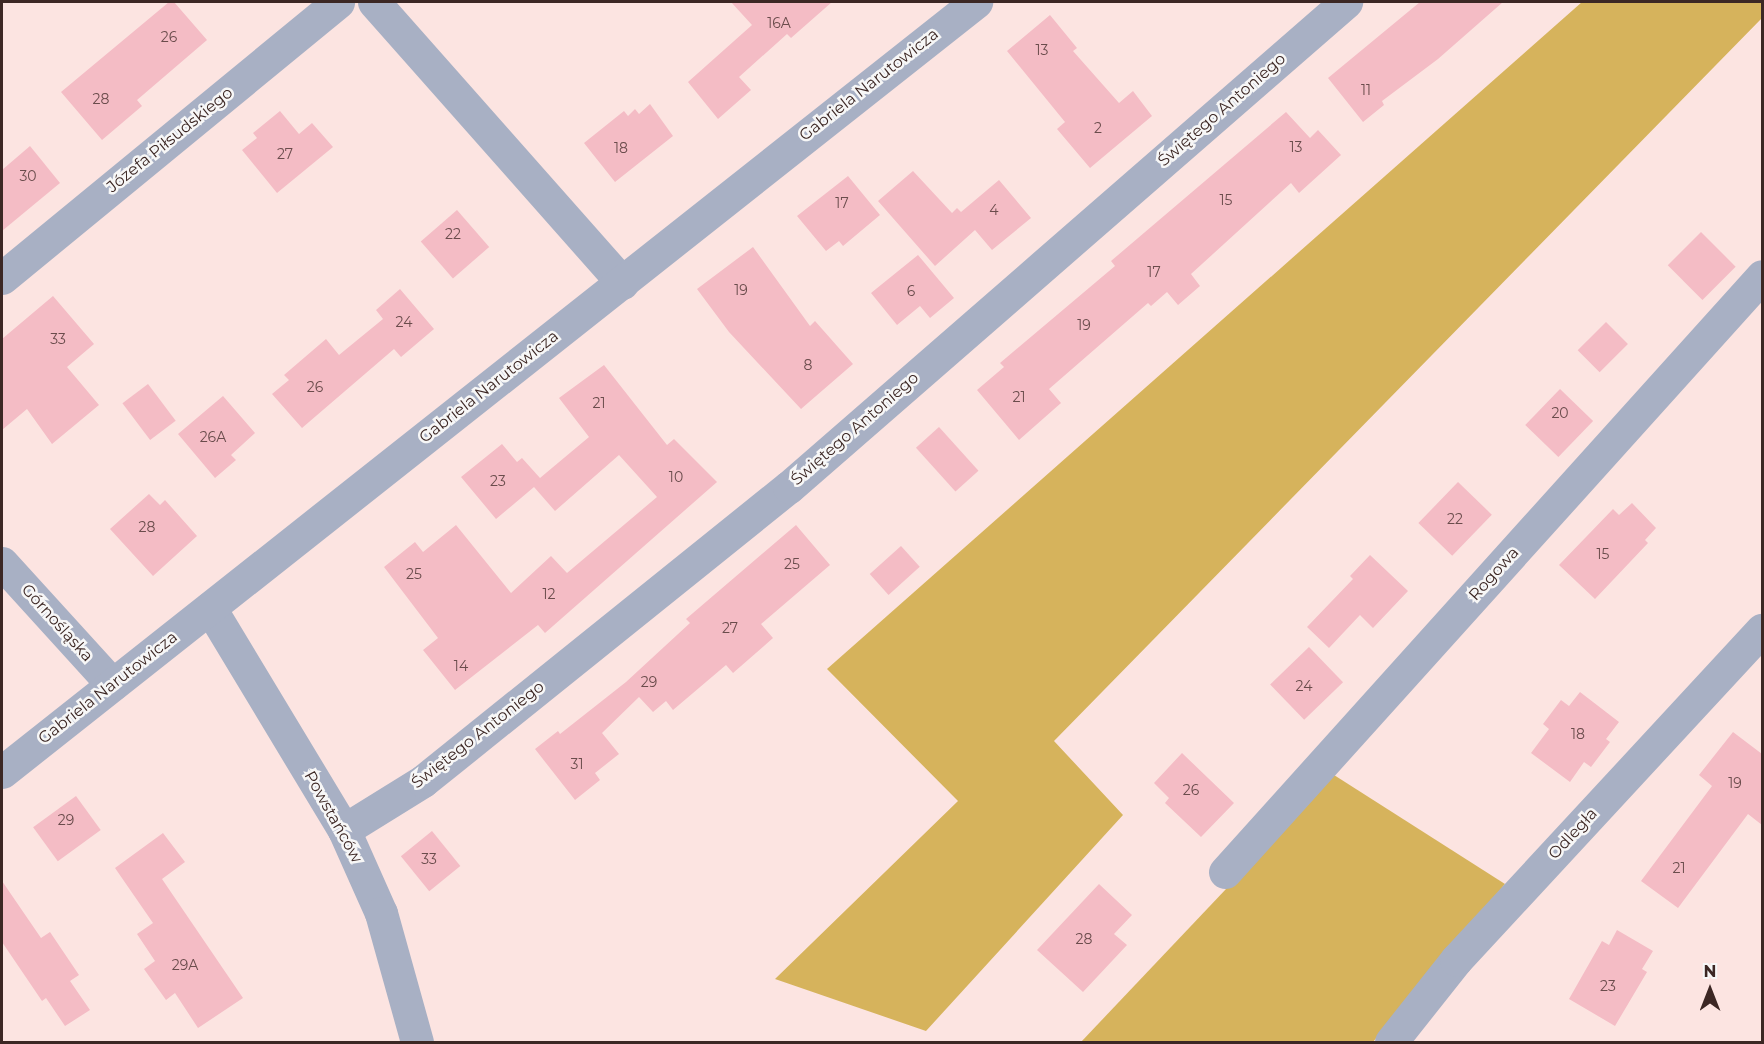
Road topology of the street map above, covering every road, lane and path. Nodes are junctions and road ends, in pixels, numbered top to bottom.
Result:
1 (338, 2) edge
2 (374, 2) edge
3 (976, 2) edge
4 (1346, 2) edge
5 (1762, 276) edge
6 (2, 278) edge
7 (623, 283) junction
8 (2, 563) edge
9 (210, 608) junction
10 (1762, 630) edge
11 (112, 684) junction
12 (2, 772) edge
13 (344, 830) junction
14 (1225, 872) dead end
15 (417, 1042) edge
16 (1391, 1042) edge

1 - 6 street, Józefa Piłsudskiego
2 - 7 street
3 - 7 street, Gabriela Narutowicza
4 - 13 street, Świętego Antoniego
5 - 14 street, Rogowa
7 - 9 street, Gabriela Narutowicza
8 - 11 street, Górnośląska
9 - 11 street, Gabriela Narutowicza
9 - 13 street, Powstańców
10 - 16 street, Odległa
11 - 12 street, Gabriela Narutowicza
13 - 15 street, Powstańców

